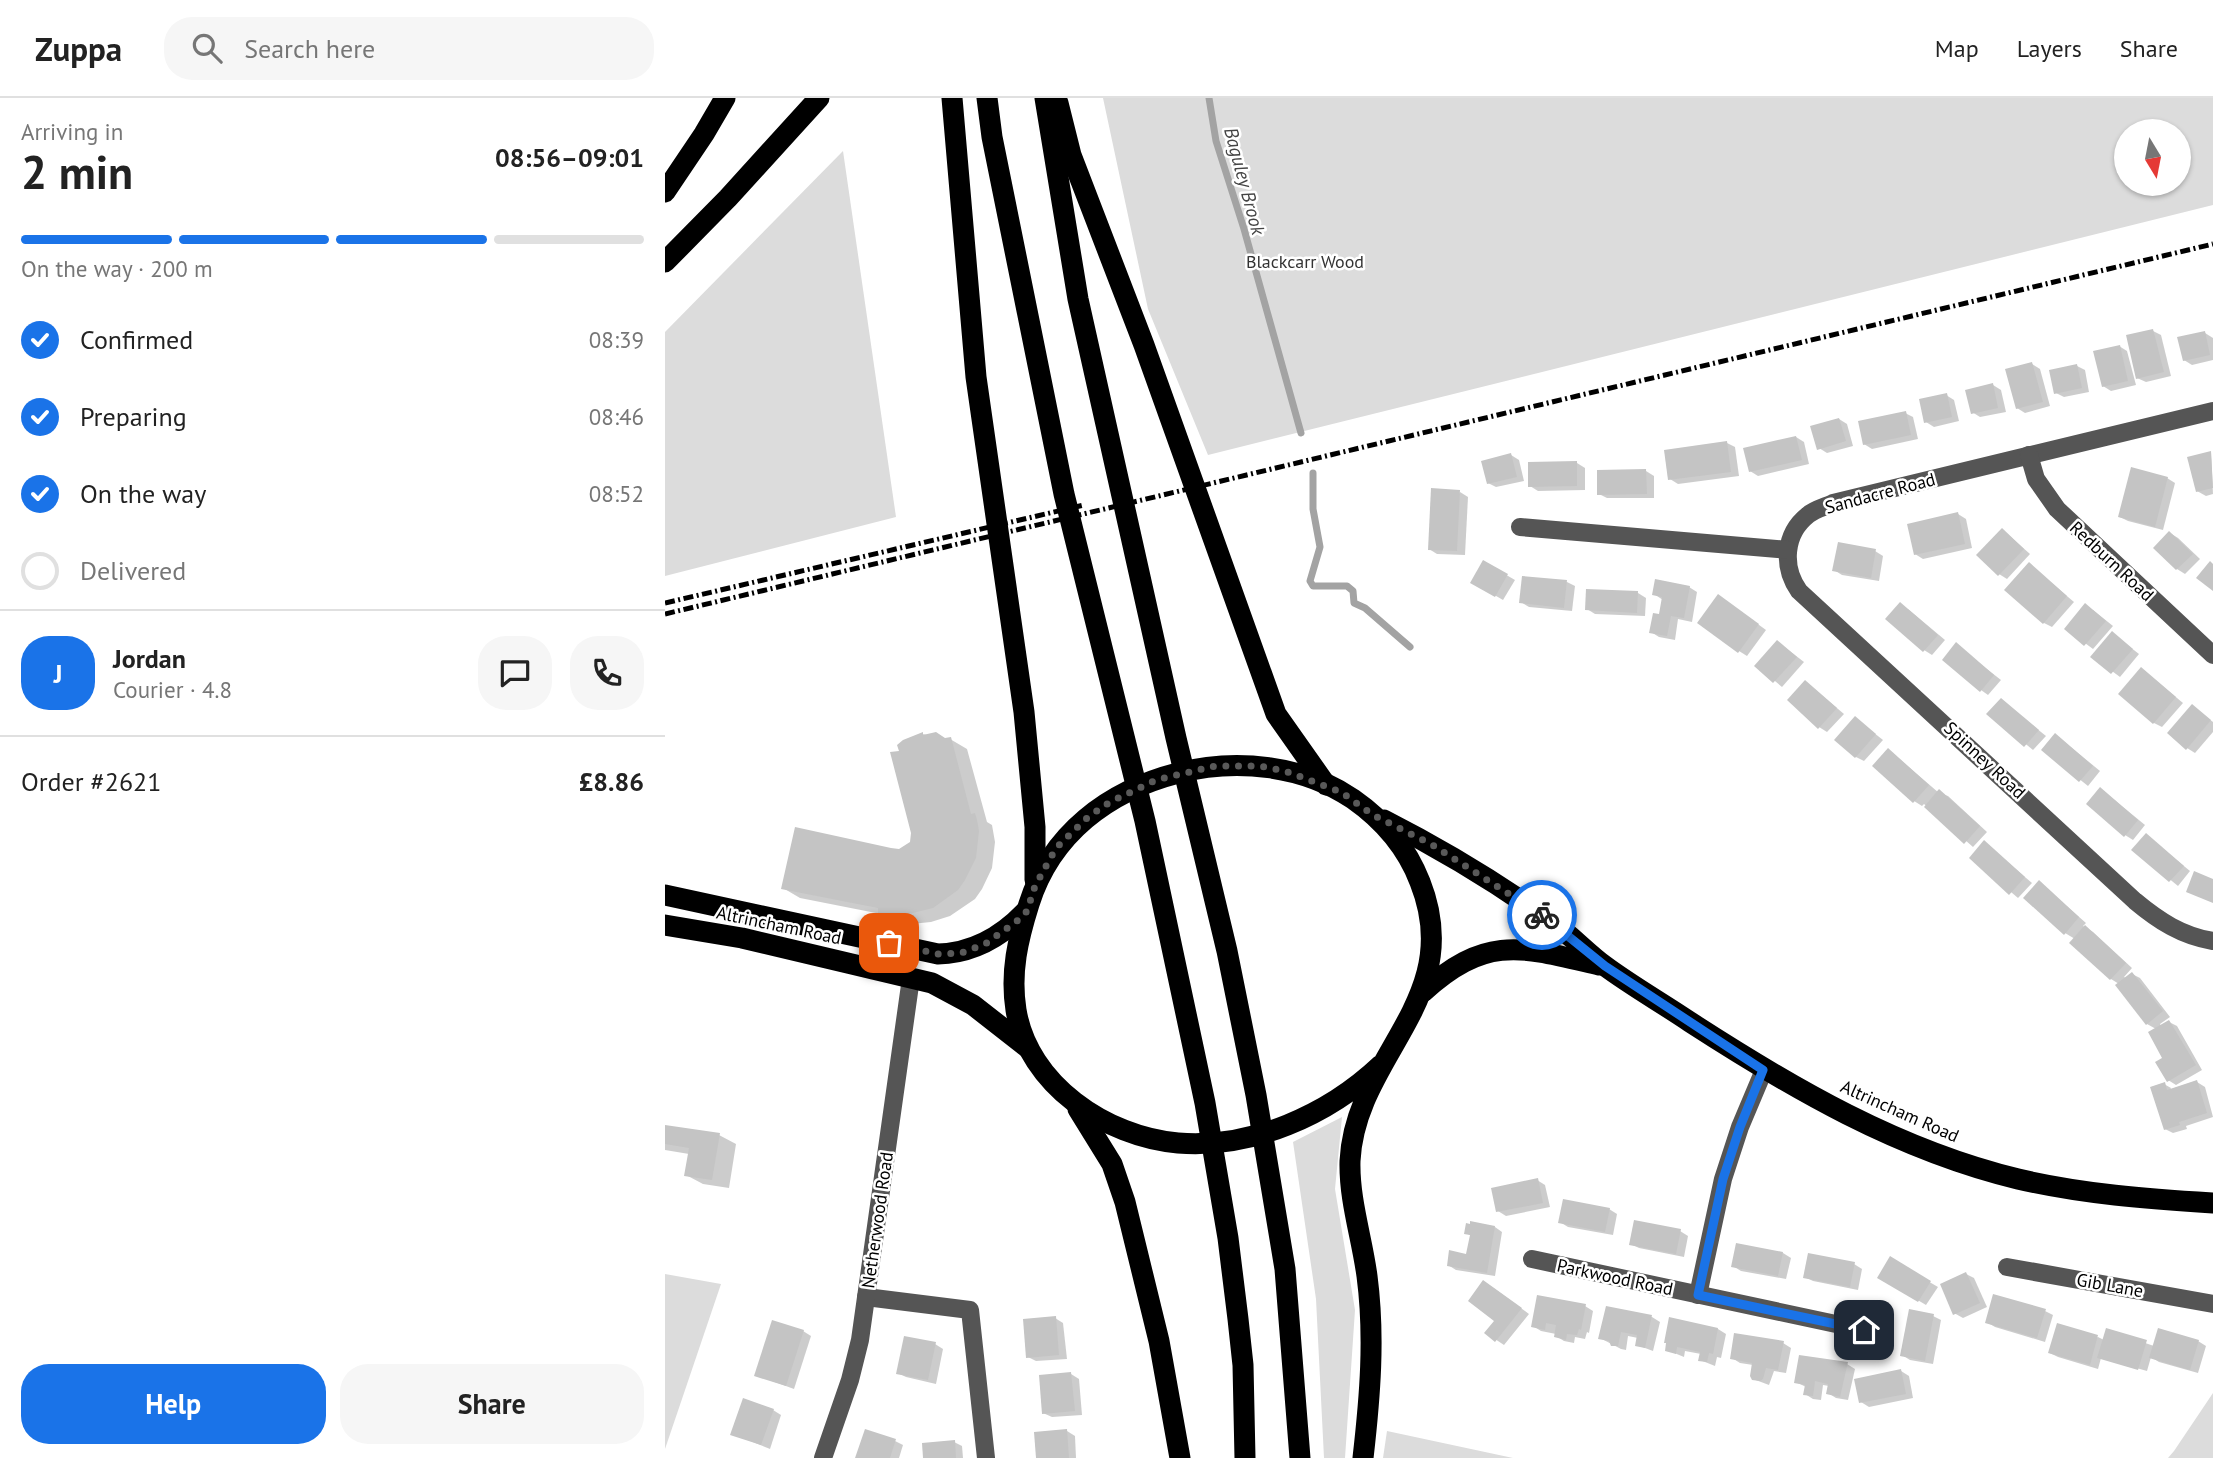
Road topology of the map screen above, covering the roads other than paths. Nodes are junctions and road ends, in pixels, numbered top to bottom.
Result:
1 (725, 98) edge
2 (819, 98) edge
3 (952, 98) edge
4 (988, 98) edge
5 (1045, 98) edge
6 (1057, 98) edge
7 (665, 192) edge
8 (665, 262) edge
9 (2213, 411) edge
10 (2029, 455) junction
11 (1520, 527) dead end
12 (1788, 550) junction
13 (2213, 655) edge
14 (1326, 785) junction
15 (1373, 815) junction
16 (1035, 886) junction
17 (665, 895) edge
18 (1027, 911) junction
19 (665, 925) edge
20 (2213, 942) edge
21 (1605, 966) junction
22 (911, 978) junction
23 (1423, 992) junction
24 (1030, 1049) junction
25 (1381, 1065) junction
26 (1763, 1070) junction
27 (1074, 1101) junction
28 (2213, 1203) edge
29 (1532, 1259) dead end
30 (2007, 1267) dead end
31 (1698, 1295) junction
32 (866, 1297) junction
33 (2213, 1304) edge
34 (1864, 1330) dead end
35 (823, 1458) edge
36 (986, 1458) edge
37 (1180, 1458) edge
38 (1245, 1458) edge
39 (1300, 1458) edge
40 (1363, 1458) edge

1 - 7 highway
2 - 8 highway
3 - 16 highway
4 - 38 highway
5 - 39 highway
6 - 14 highway
9 - 10 street, Sandacre Road
10 - 12 street, Sandacre Road
10 - 13 street, Redburn Road
11 - 12 street
12 - 20 street, Spinney Road
14 - 15 highway
14 - 16 highway
15 - 21 highway, Altrincham Road
15 - 23 highway
16 - 18 highway
17 - 18 highway, Altrincham Road
18 - 24 highway
19 - 22 highway, Altrincham Road
21 - 23 highway, Altrincham Road
21 - 26 highway, Altrincham Road
22 - 24 highway, Altrincham Road
22 - 32 street, Netherwood Road
23 - 25 highway
24 - 27 highway
25 - 27 highway
25 - 40 highway
26 - 28 highway, Altrincham Road
26 - 31 street, Parkwood Road
27 - 37 highway
29 - 31 street, Parkwood Road
30 - 33 street, Gib Lane
31 - 34 street, Parkwood Road
32 - 35 street, Netherwood Road
32 - 36 street

